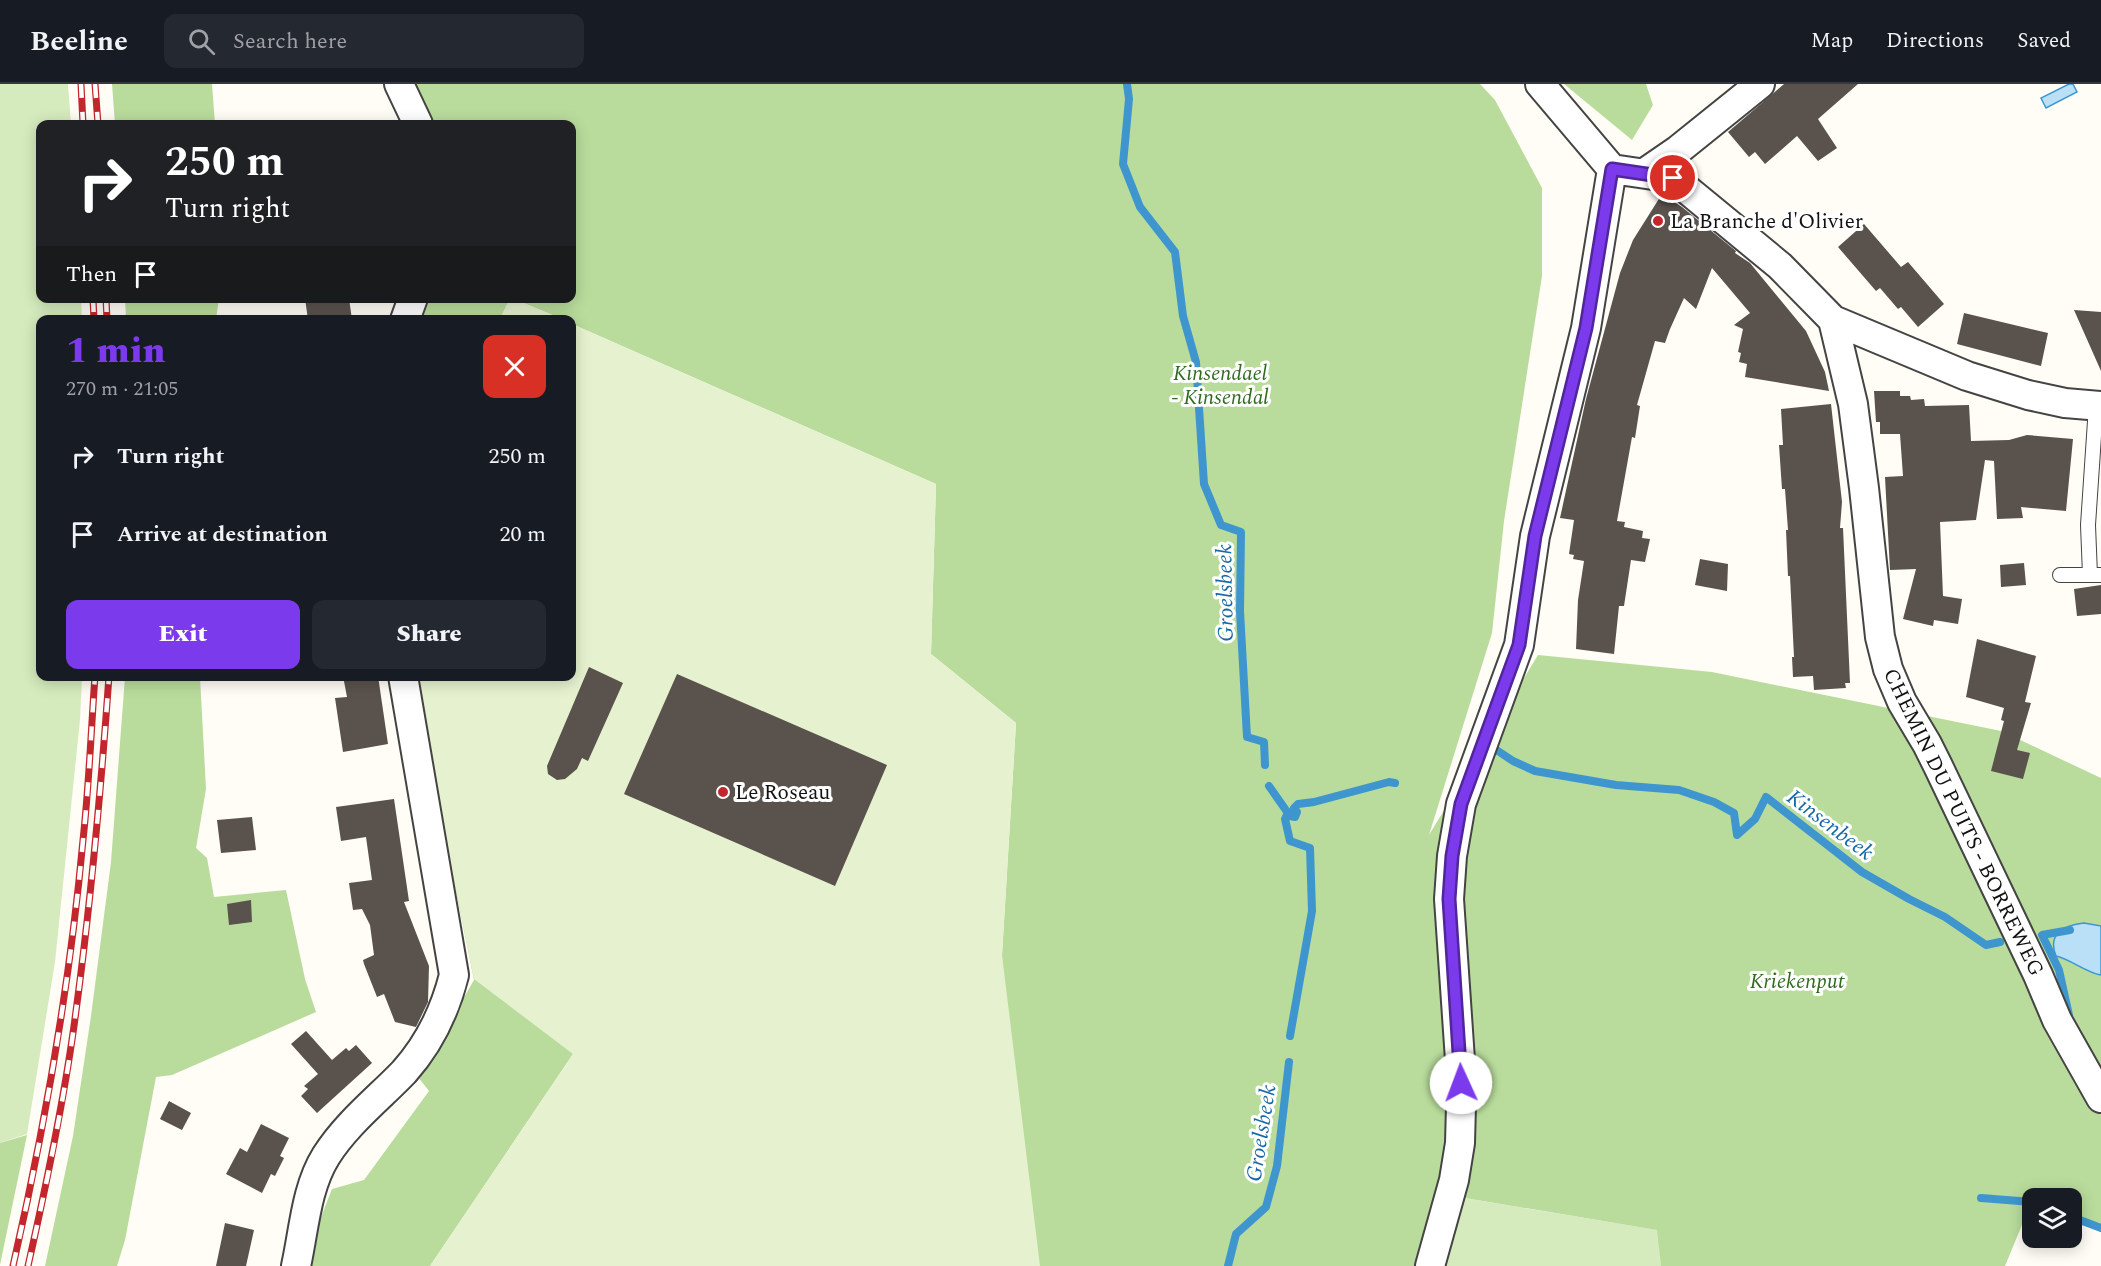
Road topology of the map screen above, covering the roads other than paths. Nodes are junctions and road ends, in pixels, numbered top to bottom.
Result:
1 (399, 84) edge
2 (1540, 84) edge
3 (1760, 84) edge
4 (416, 120) edge
5 (1612, 169) junction
6 (1646, 172) junction
7 (1833, 320) junction
8 (2098, 406) edge
9 (2060, 575) dead end
10 (2095, 575) edge
11 (404, 681) edge
12 (2101, 1098) edge
13 (296, 1266) edge
14 (1430, 1266) edge

1 - 4 street
2 - 5 street
3 - 6 street
5 - 6 street
5 - 14 street
6 - 7 street
7 - 8 street
7 - 12 street, CHEMIN DU PUITS - BORREWEG
8 - 10 lane
9 - 10 lane
11 - 13 street

